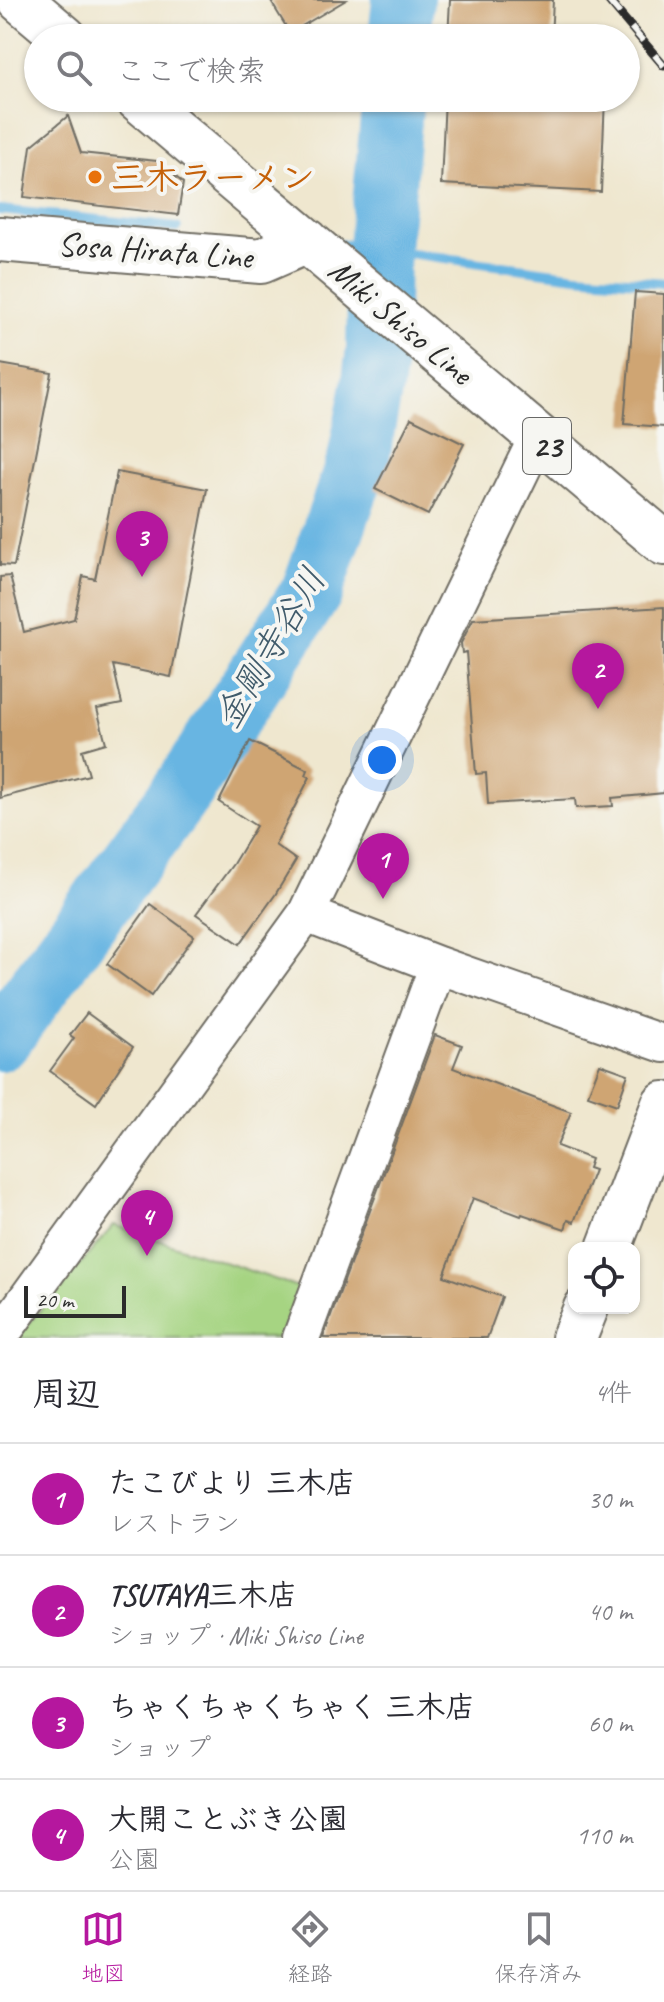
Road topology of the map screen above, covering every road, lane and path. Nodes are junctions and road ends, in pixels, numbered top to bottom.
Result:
1 (25, 1) edge
2 (50, 24) edge
3 (154, 112) edge
4 (0, 239) edge
5 (315, 248) junction
6 (537, 438) junction
7 (664, 543) edge
8 (306, 914) junction
9 (438, 965) junction
10 (664, 1044) edge
11 (664, 1104) edge
12 (611, 1242) edge
13 (584, 1314) edge
14 (0, 1336) edge
15 (301, 1338) edge
16 (574, 1338) edge

1 - 2 main road
3 - 5 main road, Miki Shiso Line / 23
4 - 5 main road, Sosa Hirata Line
5 - 6 main road, Miki Shiso Line / 23
6 - 7 main road, Miki Shiso Line / 23
6 - 8 street
8 - 9 street
8 - 14 street
9 - 10 street
9 - 15 street
11 - 12 main road
13 - 16 main road

